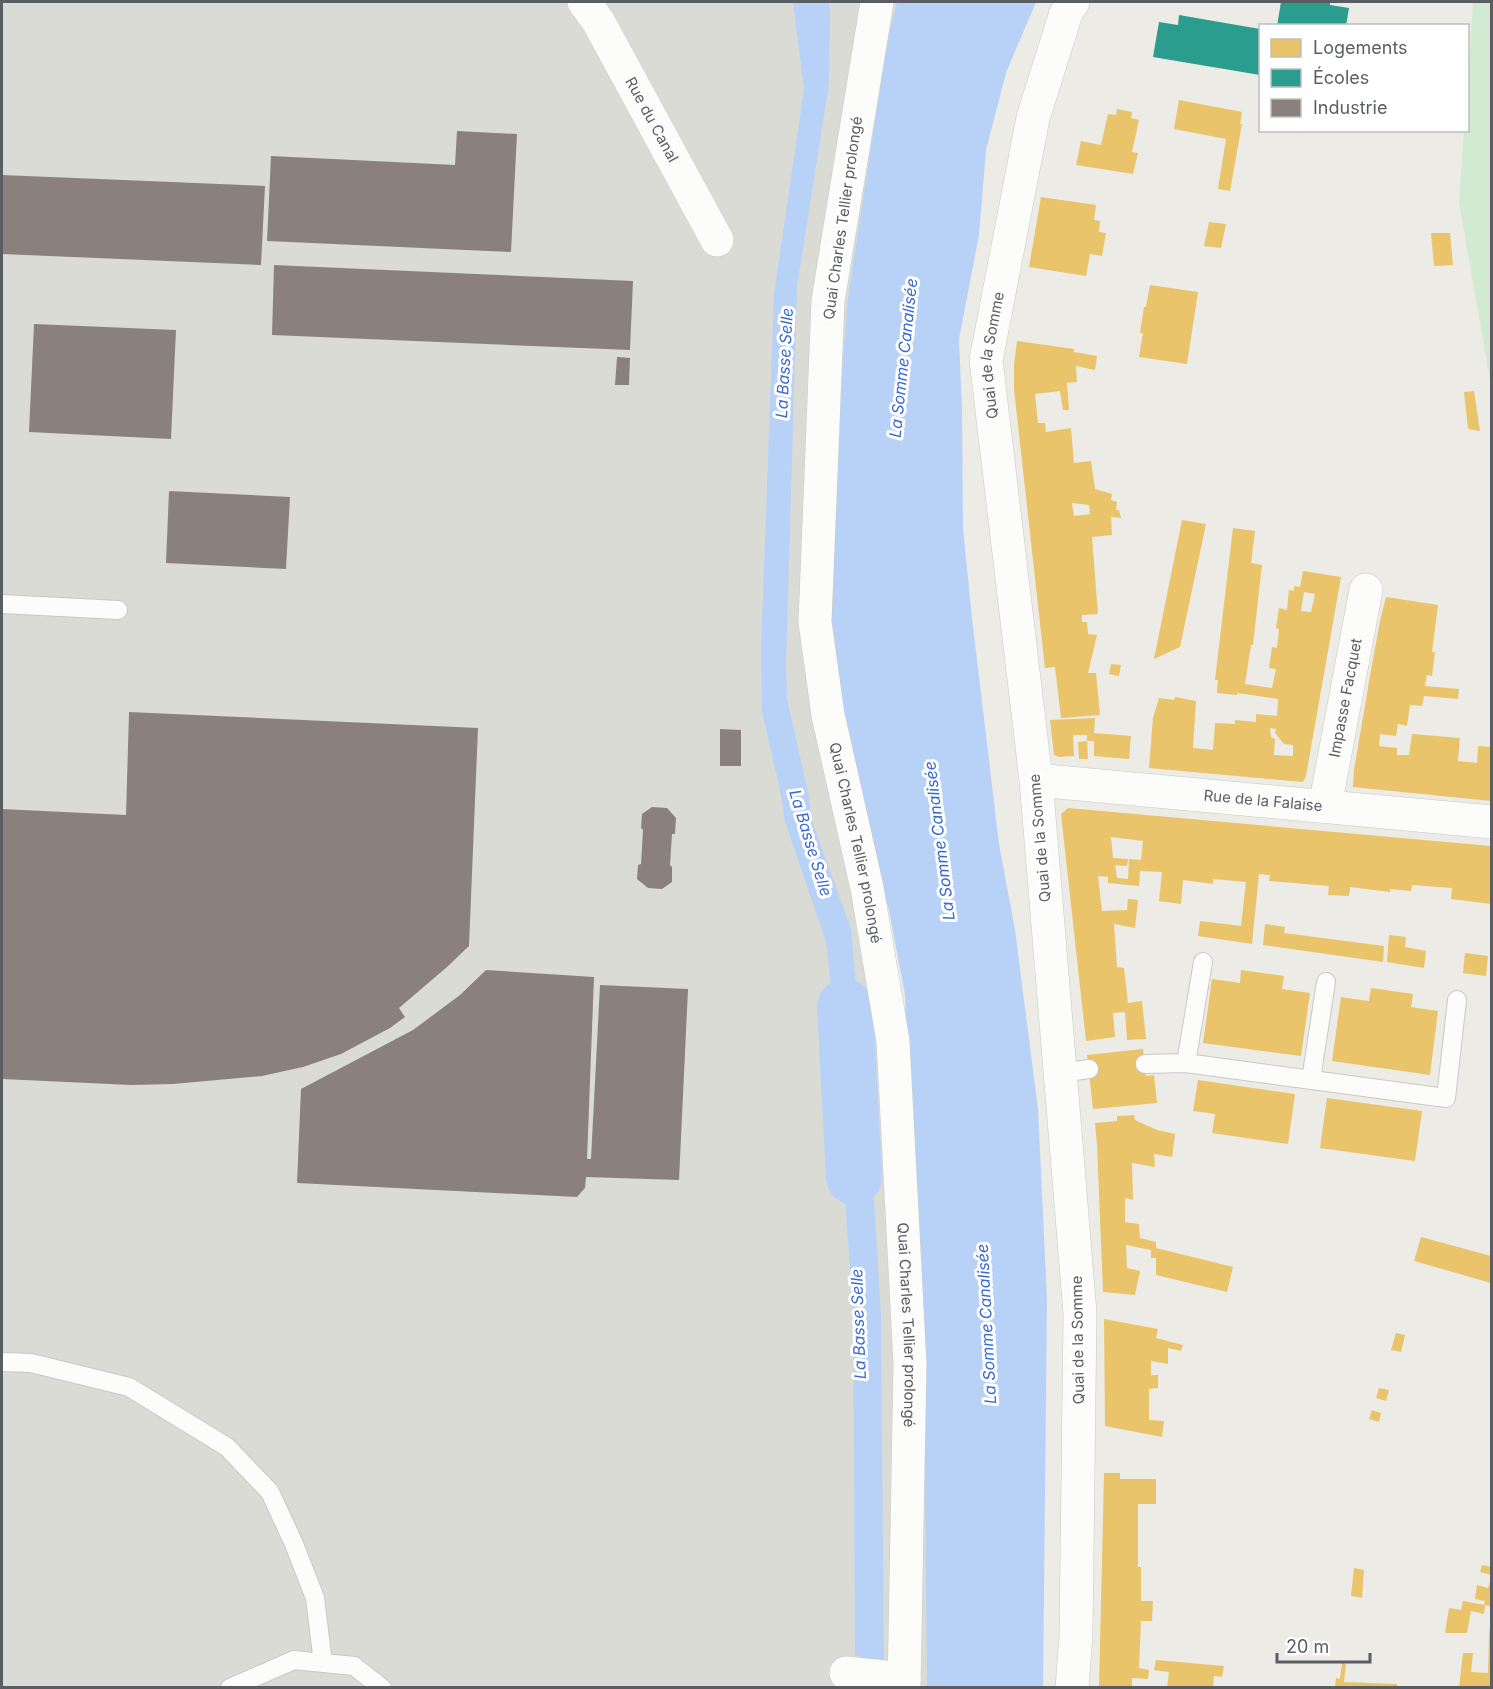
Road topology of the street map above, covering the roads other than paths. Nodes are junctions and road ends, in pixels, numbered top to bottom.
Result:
1 (584, 2) edge
2 (877, 2) edge
3 (1073, 2) edge
4 (717, 240) dead end
5 (1366, 590) dead end
6 (2, 604) edge
7 (118, 610) dead end
8 (1036, 780) junction
9 (1325, 806) junction
10 (1491, 822) edge
11 (1203, 962) dead end
12 (1326, 982) dead end
13 (1457, 1000) dead end
14 (1186, 1063) junction
15 (1145, 1064) dead end
16 (1311, 1080) junction
17 (2, 1362) edge
18 (323, 1663) junction
19 (846, 1673) dead end
20 (904, 1683) edge
21 (230, 1688) edge
22 (382, 1688) edge
23 (1072, 1688) edge

1 - 4 street, Rue du Canal
2 - 20 street, Quai Charles Tellier prolongé
3 - 8 street, Quai de la Somme
5 - 9 street, Impasse Facquet
6 - 7 lane
8 - 9 street, Rue de la Falaise
8 - 23 street, Quai de la Somme
9 - 10 street, Rue de la Falaise
11 - 14 lane
12 - 16 lane
13 - 16 lane
14 - 15 lane
14 - 16 lane
17 - 18 lane
18 - 21 lane
18 - 22 lane
19 - 20 street

